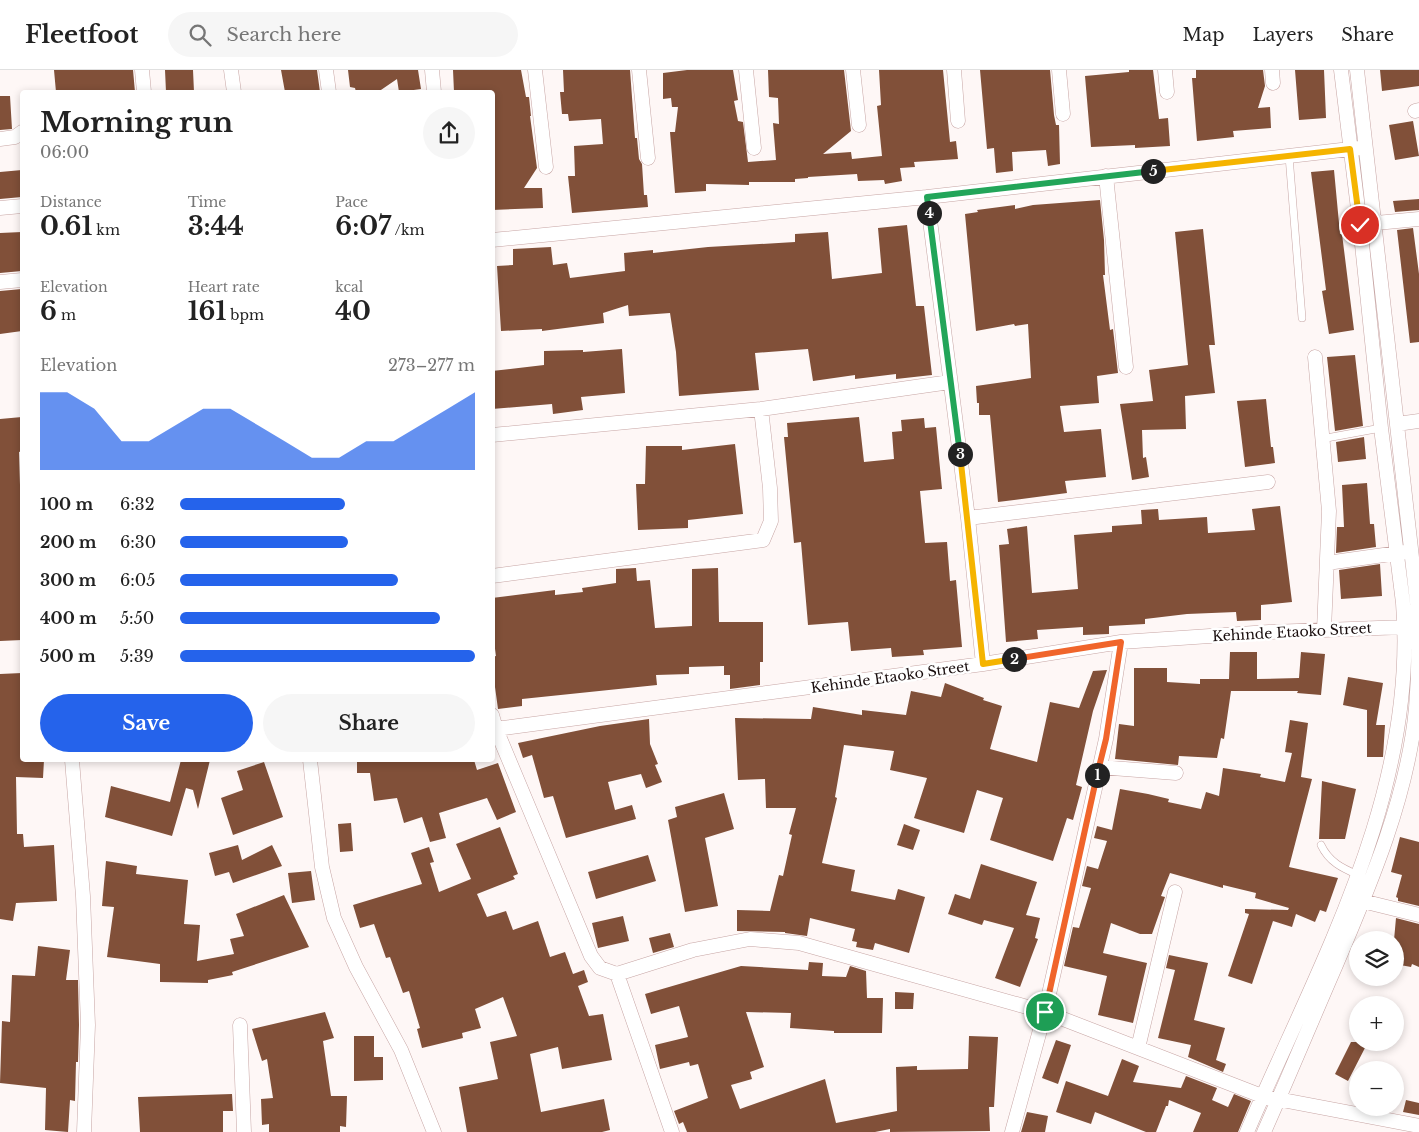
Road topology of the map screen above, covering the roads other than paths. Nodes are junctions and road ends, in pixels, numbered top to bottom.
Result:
1 (142, 70) edge
2 (231, 70) edge
3 (326, 70) edge
4 (432, 70) edge
5 (535, 70) edge
6 (639, 70) edge
7 (746, 70) edge
8 (853, 70) edge
9 (954, 70) edge
10 (1059, 70) edge
11 (1164, 70) edge
12 (1341, 70) edge
13 (1358, 70) edge
14 (144, 90) edge
15 (234, 90) edge
16 (329, 90) edge
17 (434, 90) edge
18 (1167, 92) dead end
19 (1063, 114) dead end
20 (958, 122) dead end
21 (859, 125) dead end
22 (20, 133) edge
23 (0, 139) edge
24 (1366, 146) junction
25 (754, 148) dead end
26 (1350, 149) junction
27 (1289, 156) junction
28 (648, 158) dead end
29 (546, 167) dead end
30 (1106, 176) junction
31 (927, 197) junction
32 (20, 206) edge
33 (0, 208) edge
34 (1419, 219) edge
35 (1376, 223) junction
36 (495, 240) edge
37 (20, 280) edge
38 (0, 282) edge
39 (1302, 318) dead end
40 (1315, 358) dead end
41 (1126, 367) dead end
42 (950, 382) junction
43 (761, 409) junction
44 (1419, 421) edge
45 (1397, 424) junction
46 (1381, 428) junction
47 (495, 435) edge
48 (1321, 439) junction
49 (1400, 454) junction
50 (1385, 458) junction
51 (1268, 482) dead end
52 (968, 518) junction
53 (1404, 552) junction
54 (1327, 563) junction
55 (495, 576) edge
56 (1418, 602) edge
57 (1405, 627) junction
58 (1324, 630) junction
59 (1121, 642) junction
60 (983, 664) junction
61 (495, 726) edge
62 (496, 729) junction
63 (72, 762) edge
64 (310, 762) edge
65 (1099, 767) junction
66 (1176, 773) dead end
67 (1321, 845) dead end
68 (1358, 875) junction
69 (1175, 892) dead end
70 (1356, 899) junction
71 (1419, 915) edge
72 (617, 974) junction
73 (1045, 1012) junction
74 (240, 1025) dead end
75 (1138, 1048) junction
76 (1262, 1096) junction
77 (1279, 1099) junction
78 (1419, 1126) edge
79 (84, 1132) edge
80 (244, 1132) edge
81 (434, 1132) edge
82 (672, 1132) edge
83 (1012, 1132) edge
84 (1247, 1132) edge
85 (1264, 1132) edge

1 - 14 street
2 - 15 street
3 - 16 street
4 - 17 street
5 - 29 street
6 - 28 street
7 - 25 street
8 - 21 street
9 - 20 street
10 - 19 street
11 - 18 street
12 - 26 street
13 - 24 street
22 - 23 street
24 - 26 street
24 - 35 street
26 - 27 street
26 - 46 street
27 - 30 street
27 - 39 lane
30 - 31 street
30 - 41 street
31 - 36 street
31 - 42 street
32 - 33 street
34 - 35 street
35 - 45 street
37 - 38 street
40 - 48 street
42 - 43 street
42 - 52 street
43 - 47 street
43 - 55 street
44 - 45 street
45 - 49 street
46 - 48 lane
46 - 50 street
48 - 54 street
49 - 50 street
49 - 53 street
50 - 53 street
51 - 52 street
52 - 60 street
53 - 54 street
53 - 56 street
53 - 57 street
54 - 58 street
56 - 70 street
57 - 58 street, Kehinde Etaoko Street
57 - 68 street
58 - 59 street, Kehinde Etaoko Street
59 - 60 street, Kehinde Etaoko Street
59 - 65 street
60 - 62 street, Kehinde Etaoko Street
61 - 62 street
62 - 72 street
63 - 79 street
64 - 81 street
65 - 66 street
65 - 73 street
67 - 68 lane
68 - 70 street
69 - 75 street
70 - 71 street
70 - 76 street
70 - 77 street
72 - 73 street
72 - 82 street
73 - 75 street
73 - 83 street
74 - 80 street
75 - 76 street
76 - 77 street
76 - 84 street
77 - 78 street
77 - 85 street

